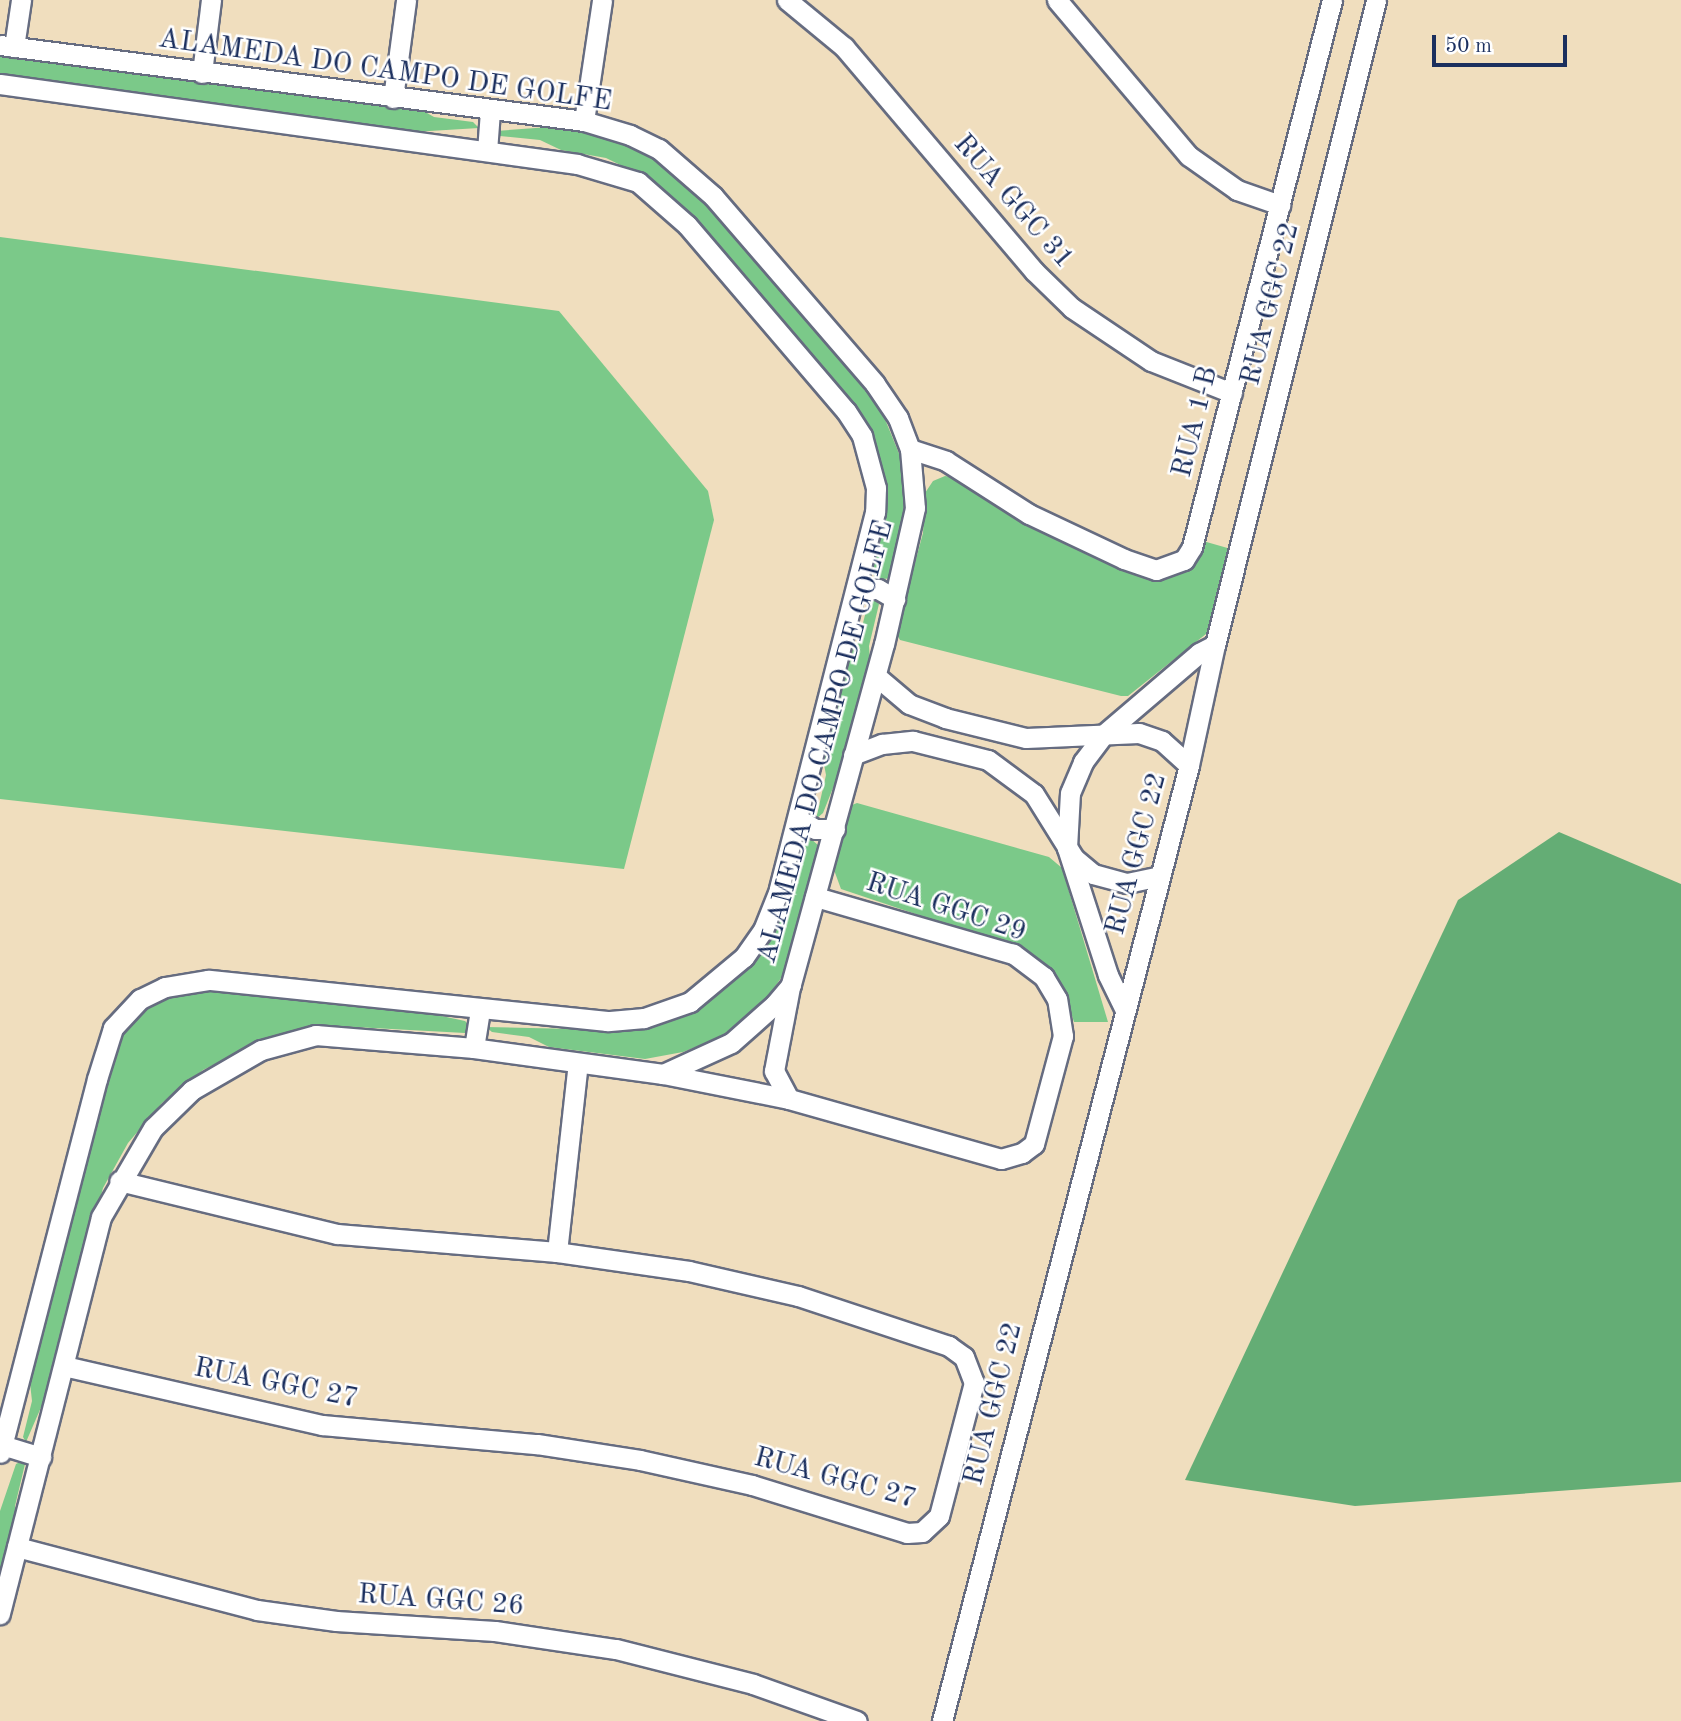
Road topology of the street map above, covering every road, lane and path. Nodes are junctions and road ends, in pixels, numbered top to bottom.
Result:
1 (21, 0) edge
2 (211, 0) edge
3 (406, 0) edge
4 (602, 0) edge
5 (787, 0) edge
6 (1057, 0) edge
7 (1332, 0) edge
8 (1376, 0) edge
9 (7, 46) edge
10 (202, 73) junction
11 (0, 84) edge
12 (393, 98) junction
13 (490, 111) junction
14 (584, 121) junction
15 (487, 151) junction
16 (1280, 205) junction
17 (1232, 393) junction
18 (910, 449) junction
19 (856, 589) junction
20 (895, 599) junction
21 (1215, 645) junction
22 (876, 676) junction
23 (1103, 735) junction
24 (853, 755) junction
25 (1189, 765) junction
26 (798, 819) junction
27 (835, 829) junction
28 (1067, 848) junction
29 (1160, 876) junction
30 (815, 897) junction
31 (790, 985) junction
32 (1124, 1008) junction
33 (480, 1010) junction
34 (474, 1048) junction
35 (578, 1063) junction
36 (663, 1074) junction
37 (789, 1099) junction
38 (119, 1181) junction
39 (557, 1252) junction
40 (64, 1366) junction
41 (1, 1449) edge
42 (41, 1457) junction
43 (17, 1547) junction
44 (0, 1614) edge
45 (857, 1721) edge
46 (942, 1721) edge

1 - 9 street
2 - 10 street
3 - 12 street
4 - 14 street
5 - 17 street, RUA GGC 31
6 - 16 street
7 - 16 street, RUA 1-B
8 - 21 street, RUA GGC 22
9 - 10 street, ALAMEDA DO CAMPO DE GOLFE
10 - 12 street, ALAMEDA DO CAMPO DE GOLFE
11 - 15 street, ALAMEDA DO CAMPO DE GOLFE
12 - 13 street, ALAMEDA DO CAMPO DE GOLFE
13 - 14 street, ALAMEDA DO CAMPO DE GOLFE
13 - 15 street
14 - 18 street, ALAMEDA DO CAMPO DE GOLFE
15 - 19 street, ALAMEDA DO CAMPO DE GOLFE
16 - 17 street, RUA 1-B
17 - 18 street, RUA 1-B
18 - 20 street, ALAMEDA DO CAMPO DE GOLFE
19 - 20 street
19 - 26 street, ALAMEDA DO CAMPO DE GOLFE
20 - 22 street, ALAMEDA DO CAMPO DE GOLFE
21 - 23 street
21 - 25 street, RUA GGC 22
22 - 23 street
22 - 24 street, ALAMEDA DO CAMPO DE GOLFE
23 - 25 street
23 - 28 street
24 - 27 street, ALAMEDA DO CAMPO DE GOLFE
24 - 28 street
25 - 29 street, RUA GGC 22
26 - 27 street
26 - 33 street, ALAMEDA DO CAMPO DE GOLFE
27 - 30 street, ALAMEDA DO CAMPO DE GOLFE
28 - 29 street
28 - 32 street
29 - 32 street, RUA GGC 22
30 - 31 street, ALAMEDA DO CAMPO DE GOLFE
30 - 37 street, RUA GGC 29
31 - 36 street, ALAMEDA DO CAMPO DE GOLFE
31 - 37 street
32 - 46 street, RUA GGC 22
33 - 34 street
33 - 41 street, ALAMEDA DO CAMPO DE GOLFE
34 - 35 street
34 - 38 street
35 - 36 street
35 - 39 street
36 - 37 street, RUA GGC 29
38 - 39 street, RUA GGC 27
38 - 40 street
39 - 40 street, RUA GGC 27
40 - 42 street
41 - 42 street
42 - 43 street
43 - 44 street
43 - 45 street, RUA GGC 26

